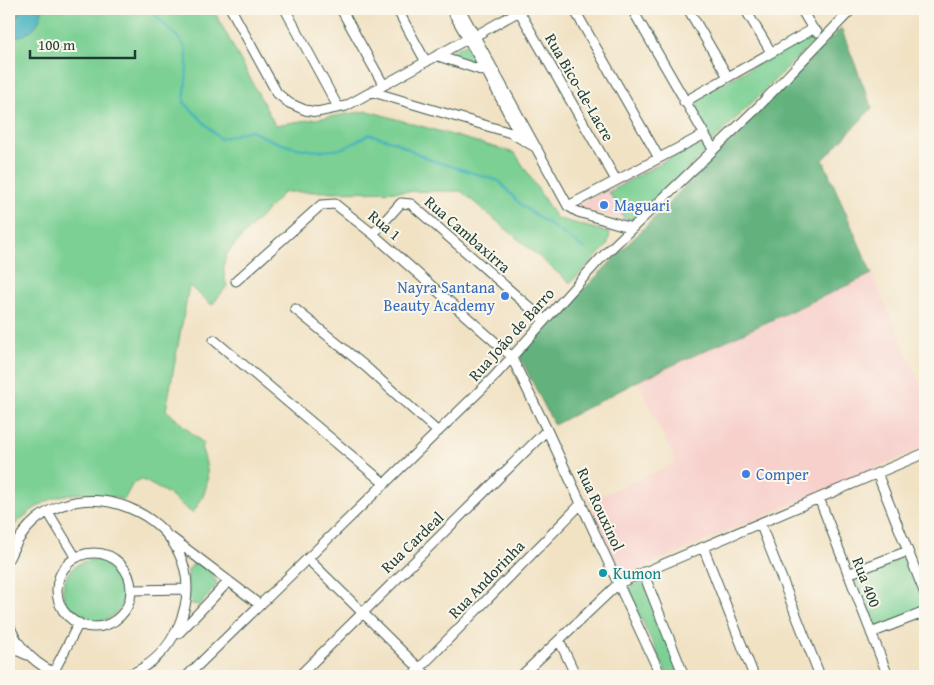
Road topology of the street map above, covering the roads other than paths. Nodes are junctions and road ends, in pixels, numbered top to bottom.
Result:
1 (231, 9) edge
2 (285, 9) edge
3 (341, 9) edge
4 (397, 9) edge
5 (450, 9) edge
6 (460, 9) edge
7 (574, 9) edge
8 (632, 9) edge
9 (688, 9) edge
10 (745, 9) edge
11 (801, 9) edge
12 (852, 9) edge
13 (520, 10) edge
14 (813, 29) junction
15 (824, 36) junction
16 (471, 37) junction
17 (771, 52) junction
18 (438, 56) junction
19 (426, 62) junction
20 (487, 72) junction
21 (728, 77) junction
22 (383, 84) junction
23 (373, 92) junction
24 (684, 102) junction
25 (338, 107) junction
26 (526, 126) junction
27 (514, 131) junction
28 (530, 135) junction
29 (703, 135) junction
30 (521, 138) junction
31 (537, 148) junction
32 (713, 149) junction
33 (659, 158) junction
34 (616, 180) junction
35 (568, 206) junction
36 (632, 228) junction
37 (373, 234) junction
38 (236, 281) dead end
39 (296, 309) dead end
40 (544, 320) junction
41 (214, 340) dead end
42 (511, 356) junction
43 (548, 430) junction
44 (438, 432) junction
45 (925, 452) edge
46 (877, 473) junction
47 (385, 484) junction
48 (819, 498) junction
49 (582, 503) junction
50 (48, 512) junction
51 (760, 523) junction
52 (166, 534) junction
53 (703, 547) junction
54 (908, 551) junction
55 (9, 558) edge
56 (76, 558) junction
57 (199, 558) junction
58 (308, 559) junction
59 (643, 572) junction
60 (848, 574) junction
61 (185, 576) junction
62 (229, 580) junction
63 (619, 583) junction
64 (186, 589) junction
65 (131, 590) junction
66 (925, 594) edge
67 (186, 600) junction
68 (260, 605) junction
69 (199, 610) junction
70 (362, 612) junction
71 (925, 612) edge
72 (79, 623) junction
73 (9, 624) edge
74 (871, 633) junction
75 (172, 640) junction
76 (559, 640) junction
77 (9, 647) edge
78 (30, 657) junction
79 (419, 669) junction
80 (53, 673) junction
81 (62, 676) edge
82 (126, 676) edge
83 (187, 676) edge
84 (298, 676) edge
85 (412, 676) edge
86 (427, 676) edge
87 (522, 676) edge
88 (576, 676) edge
89 (661, 676) edge
90 (684, 676) edge
91 (754, 676) edge
92 (820, 676) edge
93 (888, 676) edge

1 - 25 street
2 - 25 street
3 - 22 street
4 - 19 street
5 - 16 street
6 - 16 street
7 - 33 street
8 - 24 street
9 - 21 street
10 - 17 street
11 - 14 street
12 - 15 street, Rua João de Barro
13 - 16 street
13 - 34 street, Rua Bico-de-Lacre
14 - 15 street
14 - 17 street
15 - 32 street, Rua João de Barro
16 - 18 street
16 - 20 street
16 - 26 street
17 - 21 street
18 - 19 street
18 - 20 street
19 - 22 street
20 - 27 street
21 - 24 street
22 - 23 street
23 - 25 street
23 - 27 street
24 - 29 street
26 - 27 street
26 - 28 street
27 - 30 street
28 - 30 street
28 - 31 street
29 - 32 street
29 - 33 street
30 - 31 street
31 - 35 street
32 - 36 street, Rua João de Barro
33 - 34 street
34 - 35 street
35 - 36 street
36 - 40 street, Rua João de Barro
37 - 38 street, Rua 1
37 - 40 street, Rua Cambaxirra
37 - 42 street, Rua 1
39 - 44 street
40 - 42 street, Rua João de Barro
41 - 47 street
42 - 43 street, Rua Rouxinol
42 - 44 street, Rua João de Barro
43 - 49 street, Rua Rouxinol
43 - 70 street, Rua Cardeal
44 - 47 street, Rua João de Barro
45 - 46 street
46 - 48 street
46 - 54 street
47 - 58 street, Rua João de Barro
48 - 51 street
48 - 60 street, Rua 400
49 - 63 street, Rua Rouxinol
49 - 79 street, Rua Andorinha
50 - 52 street
50 - 55 street
50 - 56 street
51 - 53 street
51 - 92 street
52 - 57 street
52 - 61 street
53 - 59 street
53 - 91 street
54 - 60 street
54 - 66 street
56 - 65 street
56 - 72 street
57 - 61 street
57 - 62 street
58 - 68 street, Rua João de Barro
58 - 70 street
59 - 63 street
59 - 90 street
60 - 74 street, Rua 400
61 - 64 street
62 - 68 street
62 - 69 street
63 - 76 street
63 - 89 street, Rua Rouxinol
64 - 65 street
64 - 67 street
65 - 72 street
67 - 69 street
67 - 75 street
68 - 83 street, Rua João de Barro
69 - 75 street
70 - 79 street
70 - 84 street, Rua Cardeal
71 - 74 street
72 - 80 street
73 - 78 street
74 - 93 street, Rua 400
75 - 82 street
76 - 87 street
76 - 88 street
77 - 78 street
78 - 80 street
79 - 85 street, Rua Andorinha
79 - 86 street
80 - 81 street

